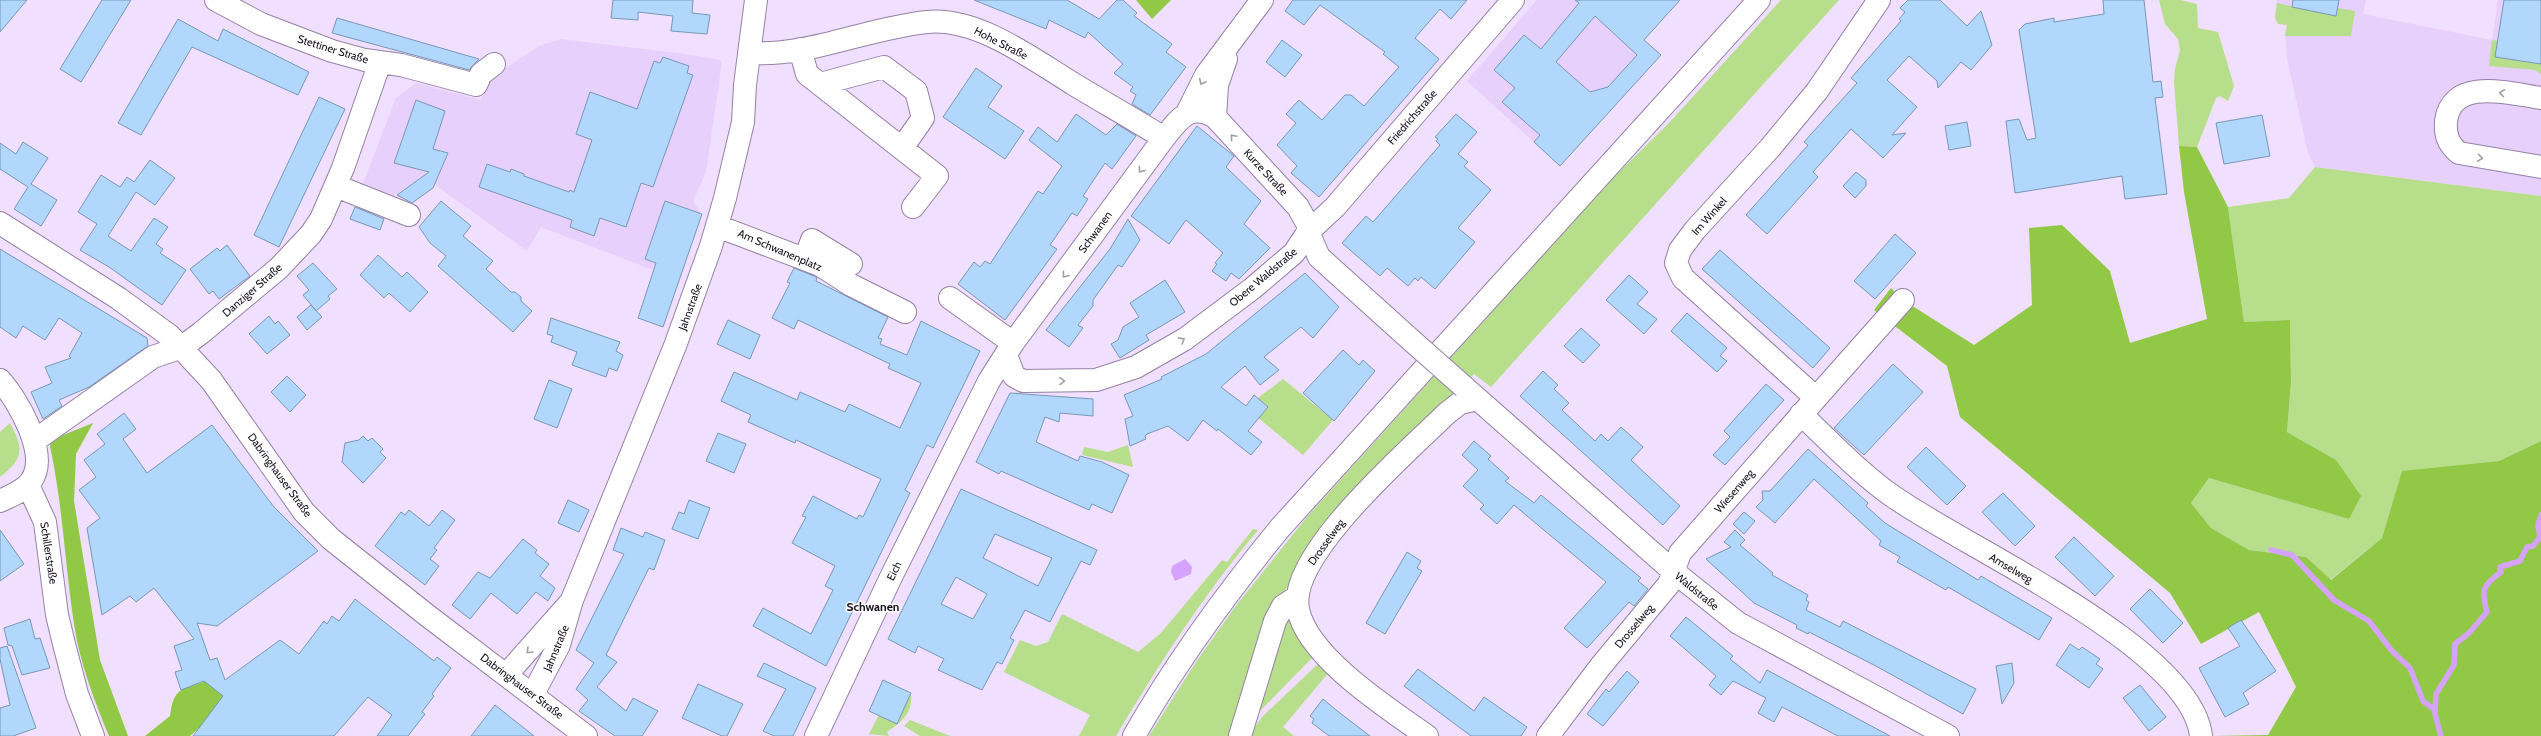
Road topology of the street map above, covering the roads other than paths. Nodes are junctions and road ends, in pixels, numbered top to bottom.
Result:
1 (216, 0) edge
2 (756, 0) edge
3 (1262, 0) edge
4 (1513, 0) edge
5 (1759, 0) edge
6 (1879, 0) edge
7 (1233, 40) junction
8 (800, 49) junction
9 (749, 53) junction
10 (380, 62) junction
11 (494, 64) dead end
12 (820, 84) junction
13 (2541, 98) edge
14 (1188, 113) junction
15 (1215, 116) junction
16 (1164, 138) junction
17 (902, 148) junction
18 (2541, 167) edge
19 (336, 186) junction
20 (913, 207) dead end
21 (409, 215) dead end
22 (0, 223) edge
23 (717, 226) junction
24 (1308, 232) junction
25 (805, 259) junction
26 (851, 264) dead end
27 (950, 298) dead end
28 (1903, 300) dead end
29 (905, 312) dead end
30 (182, 347) junction
31 (1009, 349) junction
32 (0, 380) edge
33 (1023, 381) junction
34 (1471, 393) junction
35 (1816, 398) junction
36 (976, 407) junction
37 (1801, 414) junction
38 (34, 441) junction
39 (28, 486) junction
40 (0, 501) edge
41 (1673, 571) junction
42 (1297, 597) junction
43 (572, 600) junction
44 (507, 674) junction
45 (533, 694) junction
46 (93, 736) edge
47 (586, 736) edge
48 (816, 736) edge
49 (1134, 736) edge
50 (1240, 736) edge
51 (1427, 736) edge
52 (1548, 736) edge
53 (1948, 736) edge
54 (2201, 736) edge

1 - 10 street, Stettiner Straße
2 - 9 street, Jahnstraße
3 - 7 street, Schwanen
4 - 24 street, Friedrichstraße
5 - 49 street
6 - 35 street, Im Winkel
7 -> 14 street, Schwanen
7 - 15 street, Schwanen
8 - 9 street, Hohe Straße
8 - 12 street
8 - 16 street, Hohe Straße
9 - 23 street, Jahnstraße
10 - 11 street, Stettiner Straße
10 - 19 street, Danziger Straße
12 - 17 street
12 - 17 street
13 -> 18 street
14 - 15 street
14 - 16 street, Schwanen
24 -> 15 street, Kurze Straße
16 -> 31 street, Schwanen
17 - 20 street
19 - 21 street
19 - 30 street, Danziger Straße
22 - 30 street, Dabringhauser Straße
23 - 25 street, Am Schwanenplatz
23 - 43 street, Jahnstraße
33 -> 24 street, Obere Waldstraße
24 - 34 street, bridge
25 - 26 street
25 - 29 street, Am Schwanenplatz
27 - 31 street
28 - 35 street
30 - 38 street, Danziger Straße
30 - 44 street, Dabringhauser Straße
31 - 33 street
31 - 36 street, Eich
32 - 38 street
33 - 36 street, Eich
34 - 41 street, Waldstraße
34 - 42 street, Drosselweg
35 - 37 street
36 - 48 street, Eich
37 - 41 street, Wiesenweg
37 - 54 street, Amselweg
38 - 39 street
39 - 40 street
39 - 46 street, Schillerstraße
41 - 52 street, Drosselweg
41 - 53 street, Waldstraße
42 - 50 street
42 - 51 street, Drosselweg
43 -> 44 street, Jahnstraße
43 - 45 street, Jahnstraße
44 - 45 street, Dabringhauser Straße
45 - 47 street, Dabringhauser Straße

